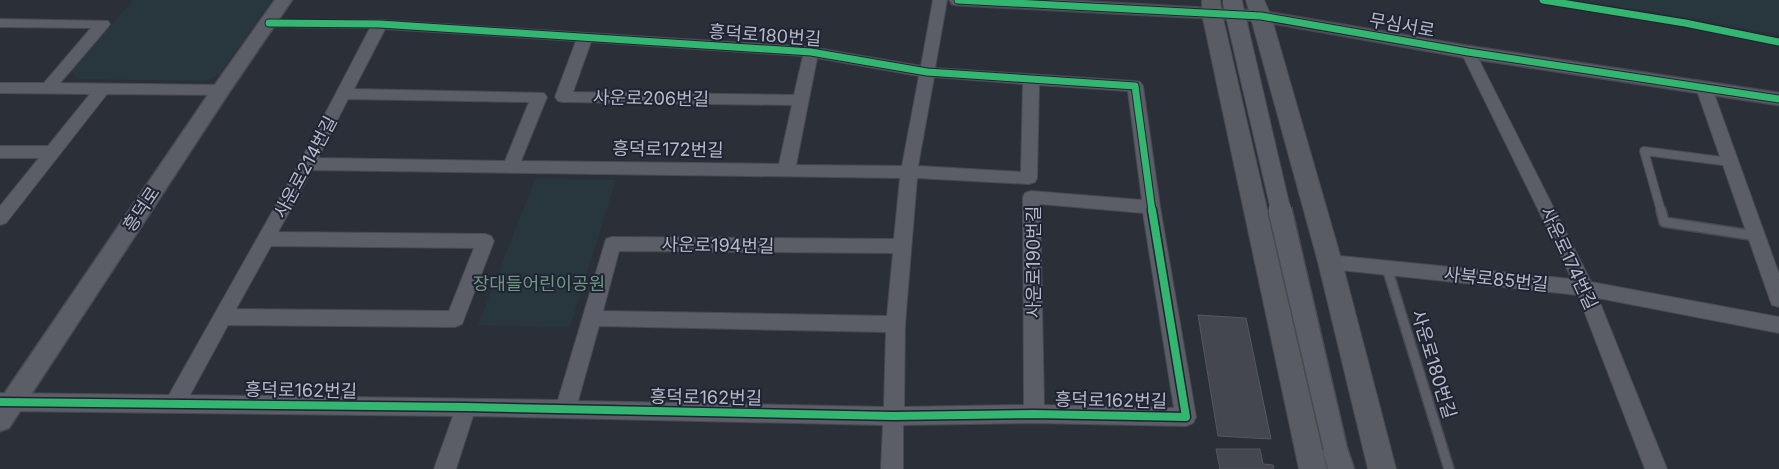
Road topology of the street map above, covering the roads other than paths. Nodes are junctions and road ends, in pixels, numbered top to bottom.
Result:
1 (284, 0) edge
2 (940, 0) edge
3 (958, 0) edge
4 (1232, 0) edge
5 (1257, 6) edge
6 (1211, 7) edge
7 (0, 23) edge
8 (269, 23) junction
9 (380, 24) junction
10 (585, 38) junction
11 (811, 52) junction
12 (1468, 52) junction
13 (927, 72) junction
14 (1030, 80) junction
15 (0, 88) edge
16 (48, 88) junction
17 (1704, 88) junction
18 (102, 90) junction
19 (221, 90) junction
20 (343, 94) junction
21 (1779, 98) edge
22 (802, 100) junction
23 (0, 152) edge
24 (52, 152) junction
25 (1730, 162) junction
26 (307, 164) junction
27 (511, 166) junction
28 (786, 171) junction
29 (909, 172) junction
30 (1151, 206) junction
31 (0, 218) edge
32 (1757, 236) junction
33 (266, 240) junction
34 (902, 246) junction
35 (1330, 262) junction
36 (1387, 268) junction
37 (1585, 288) junction
38 (1779, 300) edge
39 (223, 317) junction
40 (591, 318) junction
41 (896, 324) junction
42 (1779, 325) edge
43 (6, 402) edge
44 (175, 404) junction
45 (466, 407) junction
46 (566, 409) junction
47 (1034, 414) junction
48 (893, 416) junction
49 (0, 420) edge
50 (1338, 458) edge
51 (445, 469) edge
52 (892, 469) edge
53 (1313, 469) edge
54 (1382, 469) edge
55 (1449, 469) edge
56 (1656, 469) edge

1 - 8 street, 흥덕로
2 - 13 street
3 - 6 street, 무심서로
4 - 50 street, bridge
5 - 6 street, 무심서로
5 - 12 street, 무심서로
5 - 35 main road
6 - 53 main road
7 - 16 street
8 - 9 street, 흥덕로180번길
8 - 19 street, 흥덕로
9 - 10 street, 흥덕로180번길
9 - 20 street, 사운로214번길
10 - 11 street, 흥덕로180번길
10 - 22 street, 사운로206번길
11 - 13 street, 흥덕로180번길
11 - 22 street
12 - 17 street, 무심서로
12 - 37 street, 사운로174번길
13 - 14 street, 흥덕로180번길
13 - 29 street
14 - 29 street, 흥덕로172번길
14 - 30 street, 흥덕로180번길
15 - 16 street
16 - 18 street
17 - 21 street, 무심서로
17 - 25 street
18 - 19 street
18 - 24 street
19 - 43 street, 흥덕로
20 - 26 street, 사운로214번길
20 - 27 street, 사운로214번길
22 - 28 street
23 - 24 street
24 - 31 street
25 - 32 street
25 - 32 lane
26 - 27 street, 흥덕로172번길
26 - 33 street, 사운로214번길
27 - 28 street, 흥덕로172번길
28 - 29 street, 흥덕로172번길
29 - 34 street
30 - 47 street, 사운로190번길
30 - 47 street, 흥덕로162번길
32 - 38 street
33 - 39 street, 사운로214번길
33 - 39 street, 사운로214번길
34 - 40 street, 사운로194번길
34 - 41 street
35 - 36 street, 사북로85번길
35 - 54 main road
36 - 37 street, 사북로85번길
36 - 55 lane, 사운로180번길
37 - 42 street, 사북로85번길
37 - 56 street, 사운로174번길
39 - 44 street, 사운로214번길
40 - 41 street
40 - 46 street, 사운로194번길
41 - 48 street
43 - 44 street, 흥덕로162번길
43 - 49 street, 흥덕로
44 - 45 street, 흥덕로162번길
45 - 46 street, 흥덕로162번길
45 - 51 street
46 - 48 street, 흥덕로162번길
47 - 48 street, 흥덕로162번길
48 - 52 street

